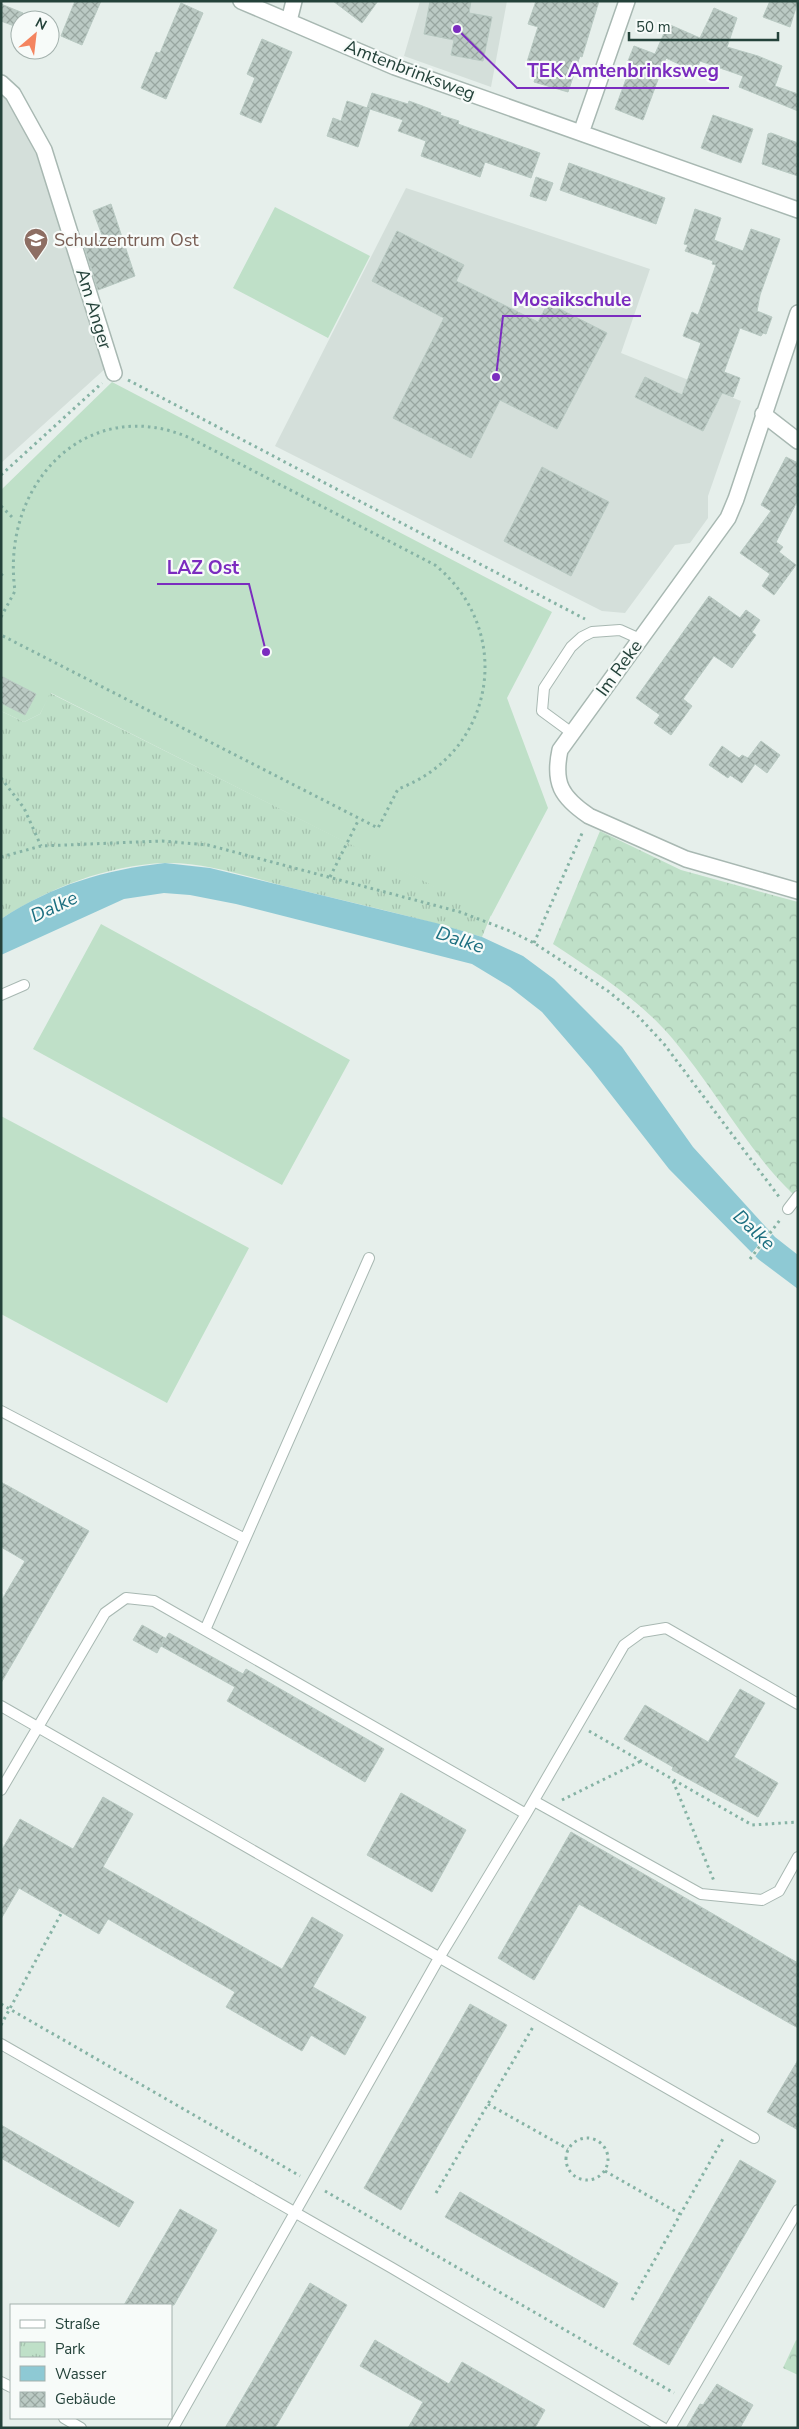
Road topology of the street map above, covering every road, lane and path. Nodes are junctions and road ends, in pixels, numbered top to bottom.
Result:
1 (241, 1) edge
2 (294, 1) edge
3 (627, 1) edge
4 (289, 22) junction
5 (1, 83) edge
6 (581, 133) junction
7 (798, 210) edge
8 (798, 313) edge
9 (114, 372) junction
10 (763, 414) junction
11 (798, 441) edge
12 (48, 460) dead end
13 (1, 476) edge
14 (1, 506) edge
15 (14, 510) dead end
16 (12, 517) junction
17 (10, 525) dead end
18 (2, 576) edge
19 (1, 617) edge
20 (592, 632) junction
21 (1, 635) edge
22 (640, 639) junction
23 (572, 733) junction
24 (1, 778) edge
25 (589, 816) junction
26 (359, 819) junction
27 (41, 846) junction
28 (1, 857) edge
29 (330, 878) junction
30 (798, 891) edge
31 (534, 943) junction
32 (24, 985) dead end
33 (1, 995) edge
34 (798, 1196) edge
35 (788, 1209) joint
36 (780, 1220) dead end
37 (369, 1258) dead end
38 (750, 1259) dead end
39 (1, 1412) edge
40 (245, 1539) junction
41 (205, 1630) junction
42 (798, 1704) edge
43 (1, 1706) edge
44 (578, 1725) junction
45 (38, 1727) junction
46 (641, 1761) junction
47 (672, 1779) junction
48 (1, 1790) edge
49 (534, 1801) junction
50 (546, 1808) junction
51 (526, 1814) junction
52 (798, 1822) edge
53 (798, 1857) edge
54 (720, 1896) junction
55 (62, 1912) dead end
56 (439, 1958) junction
57 (1, 2004) edge
58 (10, 2009) junction
59 (539, 2016) junction
60 (1, 2025) edge
61 (1, 2044) edge
62 (488, 2104) junction
63 (731, 2125) junction
64 (754, 2138) dead end
65 (568, 2149) junction
66 (605, 2171) junction
67 (310, 2182) junction
68 (436, 2193) dead end
69 (798, 2210) edge
70 (293, 2212) junction
71 (681, 2214) junction
72 (632, 2300) dead end
73 (686, 2400) junction
74 (66, 2419) edge
75 (81, 2428) edge
76 (173, 2428) edge
77 (663, 2428) edge
78 (670, 2428) edge

1 - 4 street, Amtenbrinksweg
2 - 4 street
3 - 6 street
4 - 6 street, Amtenbrinksweg
5 - 9 street, Am Anger
6 - 7 street, Amtenbrinksweg
8 - 10 street, Im Reke
9 - 13 path
9 - 20 path
10 - 11 street
10 - 22 street, Im Reke
12 - 26 path
14 - 16 path
15 - 16 path
16 - 17 path
18 - 19 path
20 - 22 lane
20 - 23 lane
21 - 26 path
22 - 23 street, Im Reke
23 - 25 street, Im Reke
24 - 27 path
25 - 30 street, Im Reke
25 - 31 path
26 - 29 path
27 - 28 path
27 - 29 path
29 - 31 path
31 - 35 path
32 - 33 lane
34 - 35 lane
36 - 38 path
37 - 40 lane
39 - 40 lane
40 - 41 lane
41 - 45 lane
41 - 51 lane
42 - 44 lane
43 - 45 lane
44 - 46 path
44 - 49 lane
45 - 48 lane
45 - 56 lane
46 - 47 path
46 - 50 path
47 - 52 path
47 - 54 path
49 - 50 lane
49 - 51 lane
50 - 54 lane
51 - 56 lane
53 - 54 lane
55 - 58 path
56 - 59 lane
56 - 67 lane
57 - 58 path
58 - 60 path
58 - 67 path
59 - 62 path
59 - 63 lane
61 - 70 lane
62 - 65 path
62 - 68 path
63 - 64 lane
63 - 71 path
65 - 66 path
65 - 66 path
66 - 71 path
67 - 70 lane
67 - 73 path
69 - 73 lane
70 - 76 lane
70 - 77 lane
71 - 72 path
73 - 78 lane
74 - 75 lane

